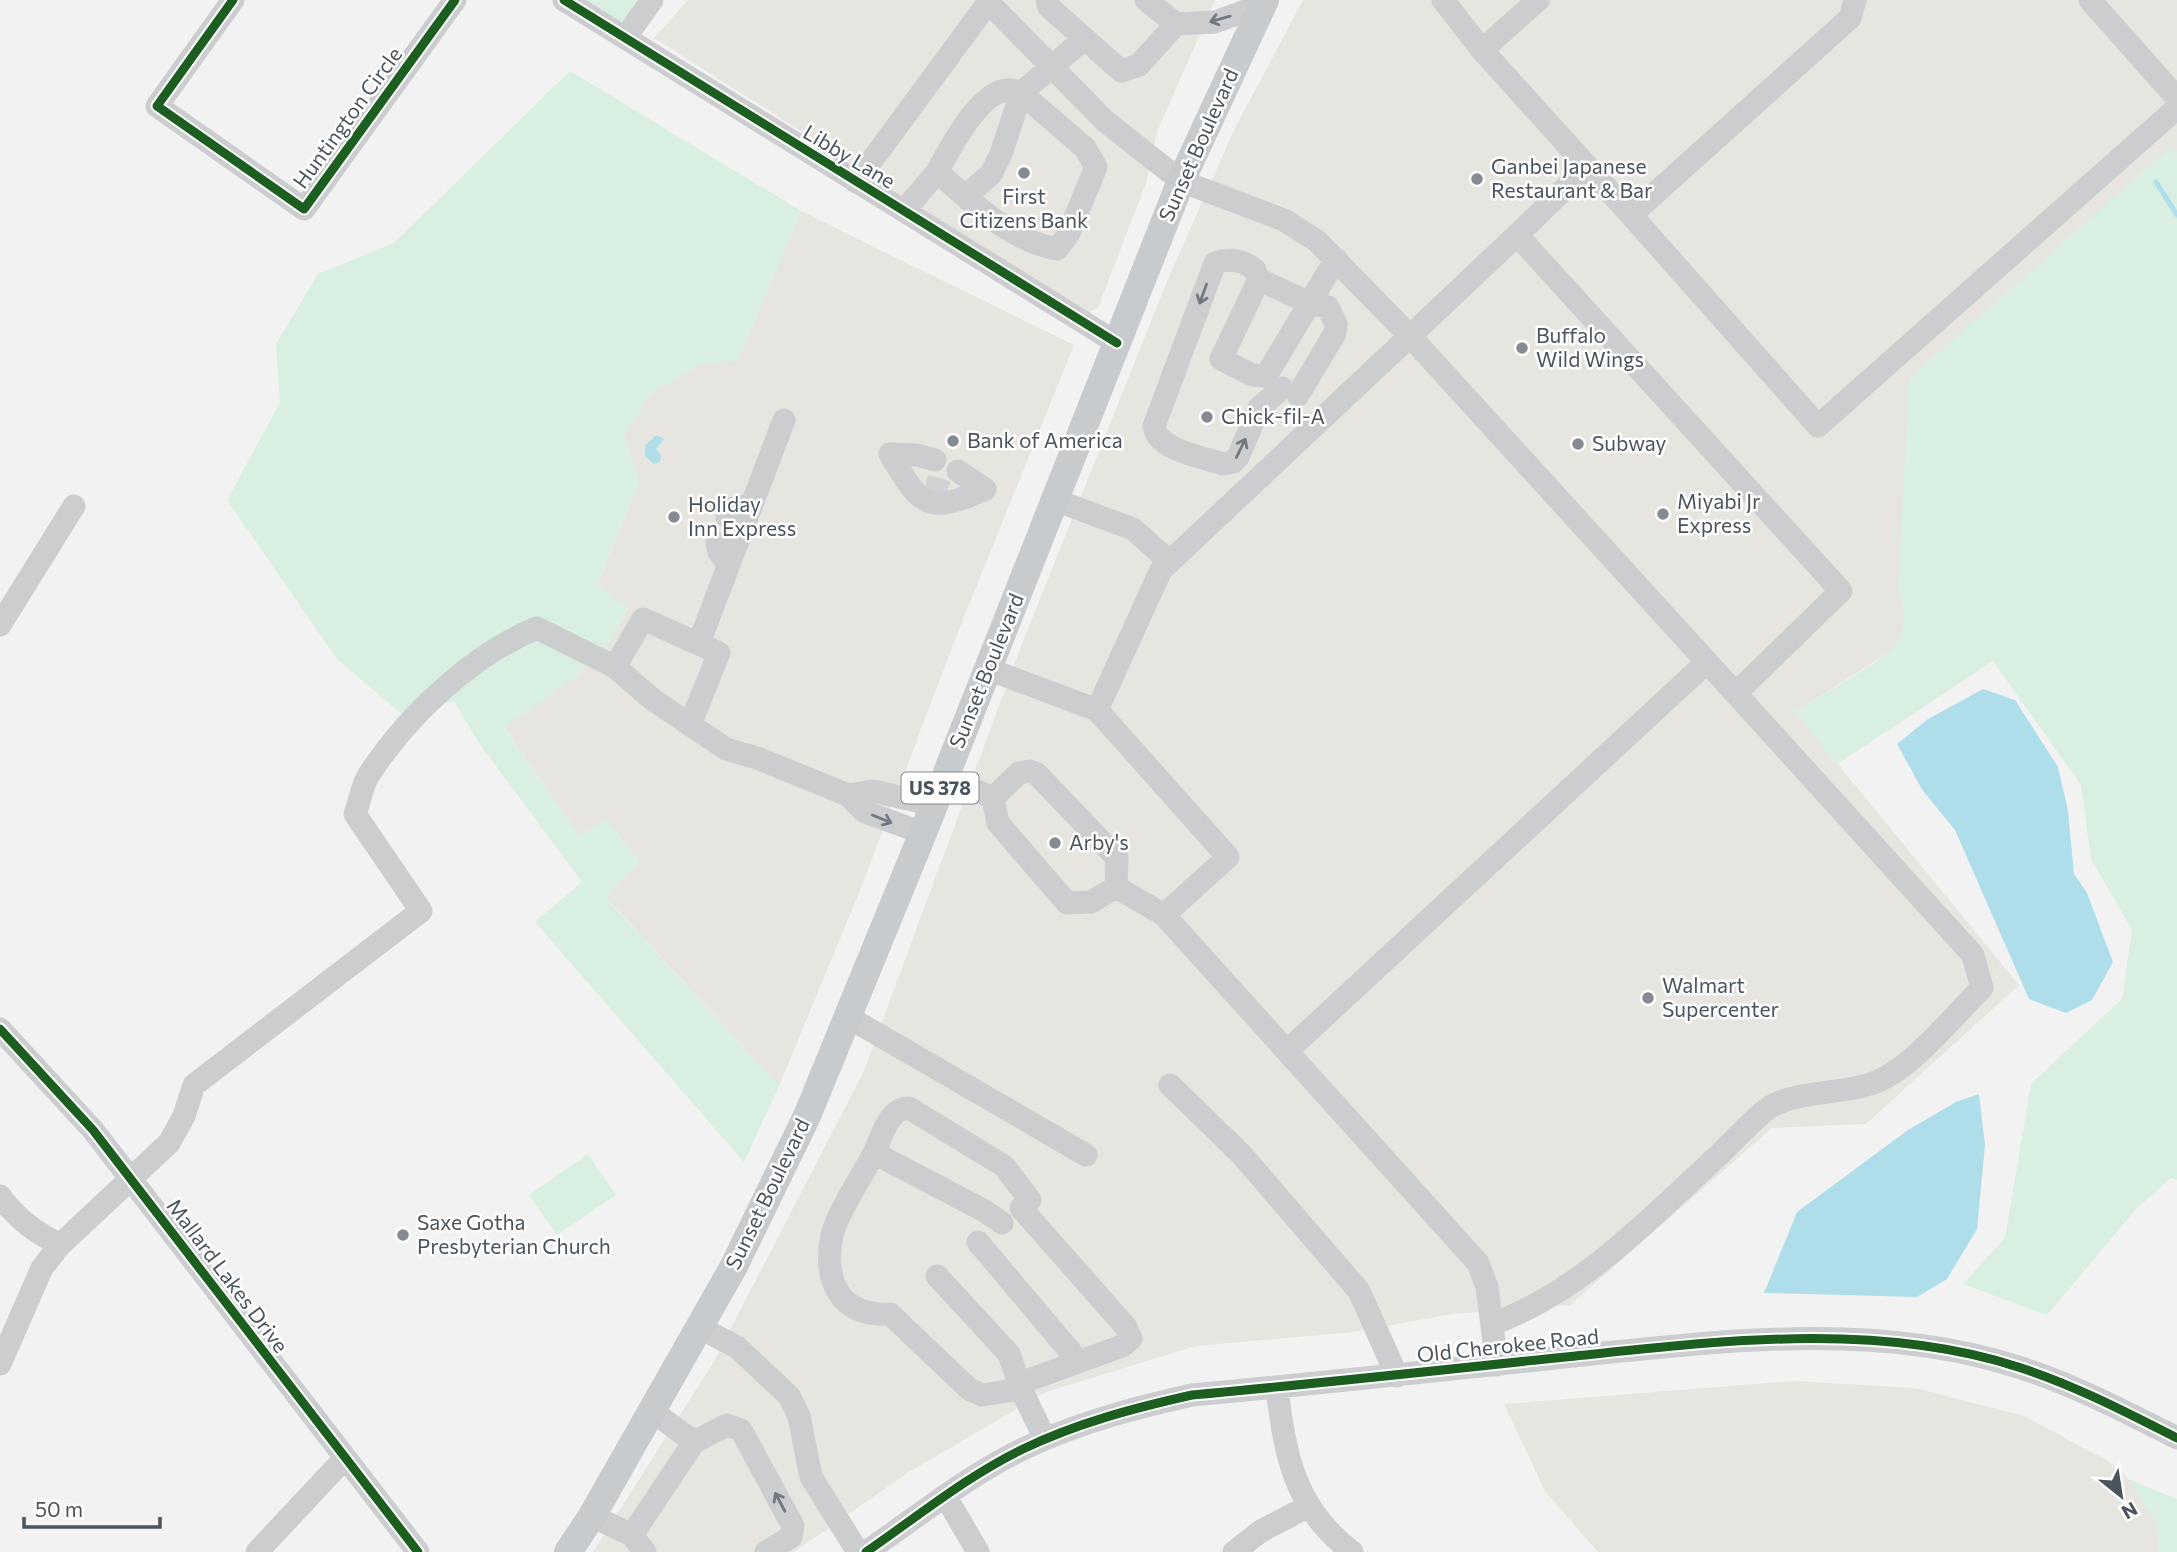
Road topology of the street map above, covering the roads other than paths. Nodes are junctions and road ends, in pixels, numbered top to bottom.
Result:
1 (233, 0) edge
2 (455, 0) edge
3 (564, 0) edge
4 (652, 0) edge
5 (1048, 0) edge
6 (1146, 0) edge
7 (1538, 0) edge
8 (1855, 0) edge
9 (2090, 0) edge
10 (989, 1) edge
11 (1263, 2) edge
12 (1453, 5) edge
13 (1176, 24) junction
14 (625, 38) junction
15 (1084, 39) junction
16 (1482, 50) junction
17 (1050, 68) junction
18 (1021, 93) junction
19 (2177, 98) edge
20 (2177, 108) edge
21 (1587, 167) junction
22 (937, 172) junction
23 (1181, 181) junction
24 (856, 182) junction
25 (966, 197) junction
26 (904, 211) junction
27 (1631, 215) junction
28 (1517, 235) junction
29 (1336, 260) junction
30 (1254, 272) junction
31 (1309, 303) junction
32 (1410, 336) junction
33 (1117, 343) junction
34 (1282, 386) junction
35 (784, 420) dead end
36 (1315, 425) junction
37 (930, 473) tunnel mouth
38 (955, 480) tunnel mouth
39 (1055, 500) junction
40 (751, 505) junction
41 (74, 506) dead end
42 (727, 517) dead end
43 (717, 543) dead end
44 (1170, 561) junction
45 (728, 564) junction
46 (0, 625) edge
47 (699, 643) junction
48 (1707, 662) junction
49 (615, 667) junction
50 (988, 669) junction
51 (1736, 693) junction
52 (1097, 710) junction
53 (690, 725) junction
54 (944, 777) junction
55 (848, 795) junction
56 (993, 798) junction
57 (934, 805) junction
58 (923, 833) junction
59 (1116, 887) junction
60 (1164, 915) junction
61 (848, 1017) junction
62 (0, 1029) edge
63 (1287, 1051) junction
64 (1170, 1085) dead end
65 (874, 1153) junction
66 (1086, 1155) dead end
67 (130, 1177) junction
68 (0, 1196) edge
69 (1002, 1223) dead end
70 (978, 1242) dead end
71 (60, 1245) junction
72 (937, 1276) dead end
73 (1493, 1324) junction
74 (700, 1328) junction
75 (1080, 1362) junction
76 (0, 1364) edge
77 (1497, 1364) junction
78 (1397, 1376) junction
79 (1277, 1388) junction
80 (1021, 1389) junction
81 (652, 1410) junction
82 (2177, 1438) edge
83 (1045, 1439) junction
84 (694, 1441) junction
85 (345, 1458) junction
86 (946, 1497) junction
87 (1309, 1506) junction
88 (578, 1540) edge
89 (639, 1544) edge
90 (257, 1552) edge
91 (418, 1552) edge
92 (766, 1552) edge
93 (858, 1552) edge
94 (866, 1552) edge
95 (978, 1552) edge
96 (1234, 1552) edge
97 (1352, 1552) edge

1 - 2 street, Huntington Circle
3 - 14 street, Libby Lane
4 - 14 street
5 - 15 street
6 - 13 street
7 - 16 street
8 - 27 street
9 - 19 street
10 - 17 street
10 - 24 street
11 -> 13 street
11 - 23 main road, Sunset Boulevard / US 378
12 - 16 street
13 - 15 street
14 - 24 street, Libby Lane
15 - 17 street
16 - 21 street
17 - 18 street
17 - 23 street
18 - 22 street
18 - 25 street
18 - 25 street
20 - 27 street
21 - 27 street
21 - 28 street
22 - 25 street
22 - 26 street
23 - 29 street
23 - 33 main road, Sunset Boulevard / US 378
24 - 26 street, Libby Lane
26 - 33 street, Libby Lane
28 - 32 street
28 - 51 street
29 - 31 street
29 - 32 street
30 - 31 street
30 - 34 street
30 -> 34 street
31 - 34 street
31 - 34 street
32 - 36 street
32 - 48 street
33 - 39 main road, Sunset Boulevard / US 378
34 - 36 street
35 - 40 street
36 - 44 street
37 - 38 street
39 - 44 street
39 - 50 main road, Sunset Boulevard / US 378
40 - 42 street
40 - 45 street
41 - 46 street
43 - 45 street
44 - 52 street
45 - 47 street
47 - 49 street
47 - 53 street
48 - 51 street
48 - 63 street
49 - 53 street
49 - 67 street
50 - 52 street
50 - 54 main road, Sunset Boulevard / US 378
51 - 73 street
52 - 60 street
53 - 55 street
54 - 56 street
54 - 57 main road, Sunset Boulevard / US 378
55 - 57 street
55 -> 58 street
56 - 59 street
56 - 59 street
57 - 58 main road, Sunset Boulevard / US 378
58 - 61 main road, Sunset Boulevard / US 378
59 - 60 street
60 - 63 street
61 - 66 street
61 - 74 main road, Sunset Boulevard / US 378
62 - 67 street, Mallard Lakes Drive
63 - 73 street
64 - 78 street
65 - 69 street
65 - 75 street
65 - 80 street
67 - 71 street
67 - 85 street, Mallard Lakes Drive
68 - 71 street
70 - 75 street
71 - 76 street
72 - 80 street
73 - 77 street
74 - 81 main road, Sunset Boulevard / US 378
74 - 93 street
75 - 80 street
77 - 78 street, Old Cherokee Road
77 - 82 street, Old Cherokee Road
78 - 79 street, Old Cherokee Road
79 - 83 street, Old Cherokee Road
79 - 87 street
80 - 83 street
81 - 84 street
81 - 88 main road, Sunset Boulevard / US 378
83 - 86 street, Old Cherokee Road
84 - 89 street
92 -> 84 street
85 - 90 street
85 - 91 street, Mallard Lakes Drive
86 - 94 street, Old Cherokee Road
86 - 95 street
87 - 96 street
87 - 97 street
88 - 89 street

